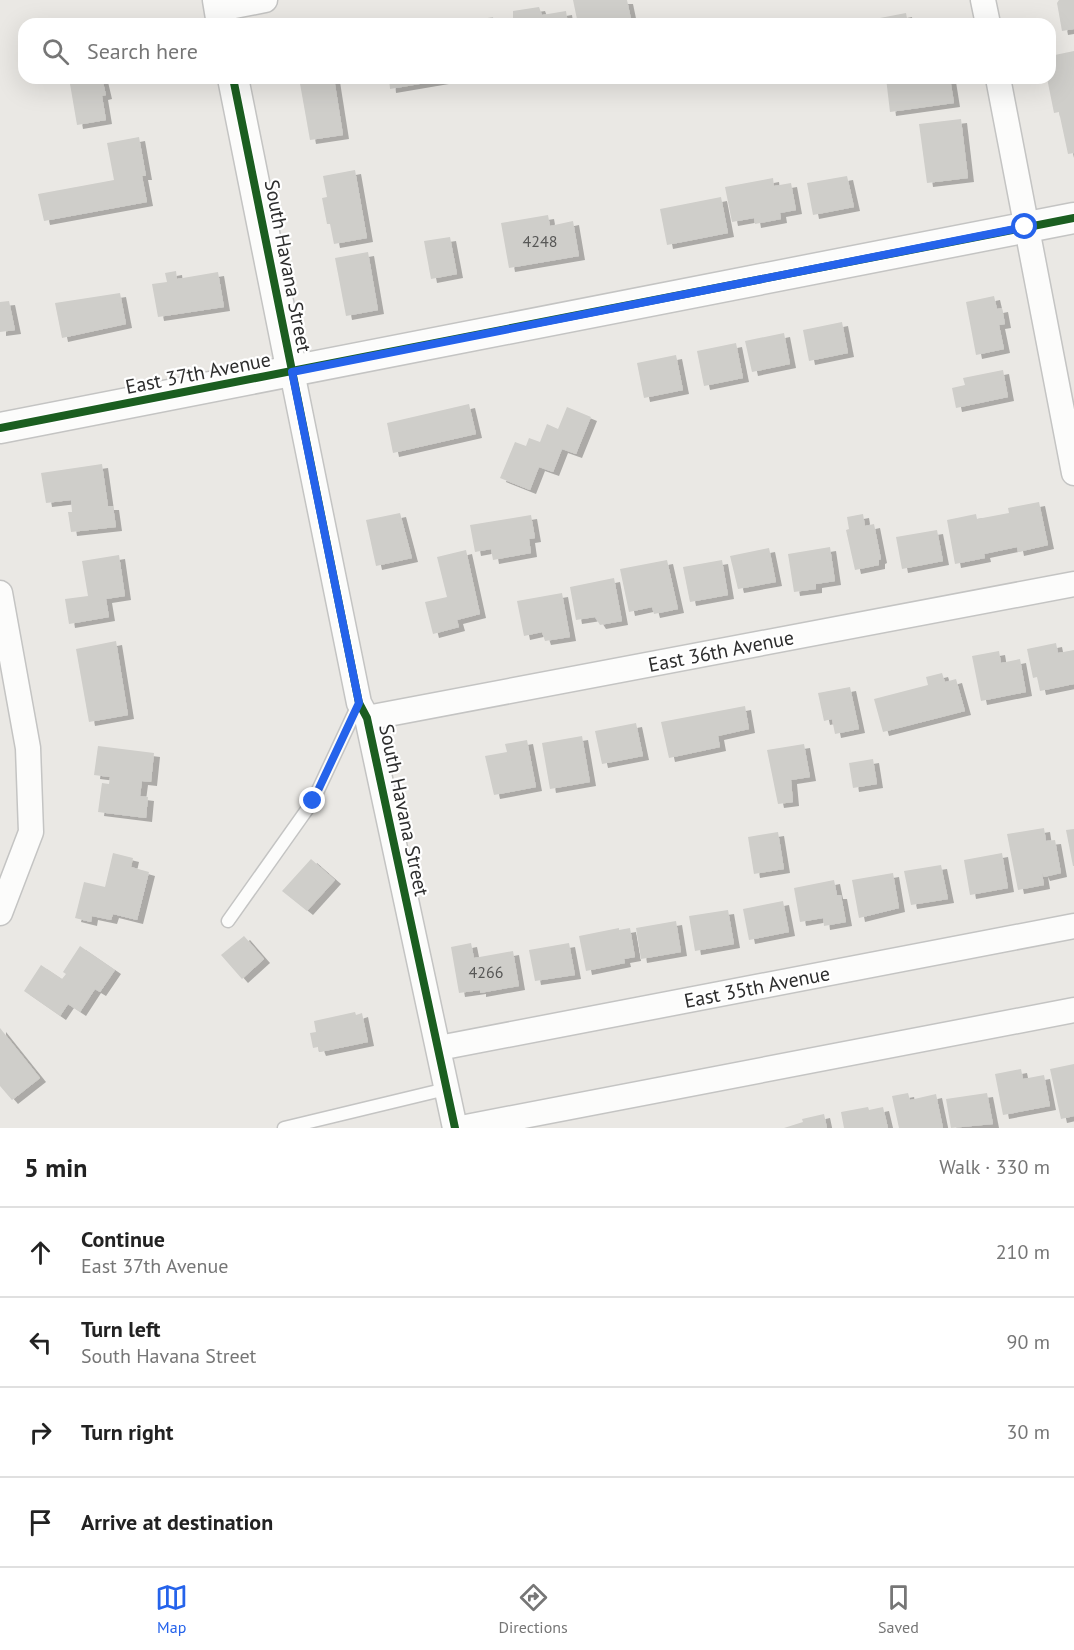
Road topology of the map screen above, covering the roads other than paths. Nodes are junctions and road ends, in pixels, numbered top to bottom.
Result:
1 (265, 0) edge
2 (983, 0) edge
3 (220, 11) edge
4 (987, 18) edge
5 (234, 84) edge
6 (999, 84) edge
7 (1074, 218) edge
8 (1025, 227) junction
9 (292, 372) junction
10 (0, 428) edge
11 (1074, 472) edge
12 (1074, 584) edge
13 (0, 593) edge
14 (363, 711) junction
15 (0, 913) edge
16 (228, 921) dead end
17 (1074, 926) edge
18 (1074, 1010) edge
19 (439, 1048) junction
20 (446, 1089) junction
21 (284, 1128) edge
22 (455, 1128) edge
23 (461, 1128) edge

1 - 3 street
2 - 4 street
5 - 9 street, South Havana Street
6 - 8 street
7 - 8 street, East 37th Avenue
8 - 9 street, East 37th Avenue
8 - 11 street
9 - 10 street, East 37th Avenue
9 - 14 street, South Havana Street
12 - 14 street, East 36th Avenue
13 - 15 street
14 - 16 lane
14 - 19 street, South Havana Street
17 - 19 street, East 35th Avenue
18 - 23 street
19 - 20 street, South Havana Street
20 - 21 lane
20 - 22 street, South Havana Street

